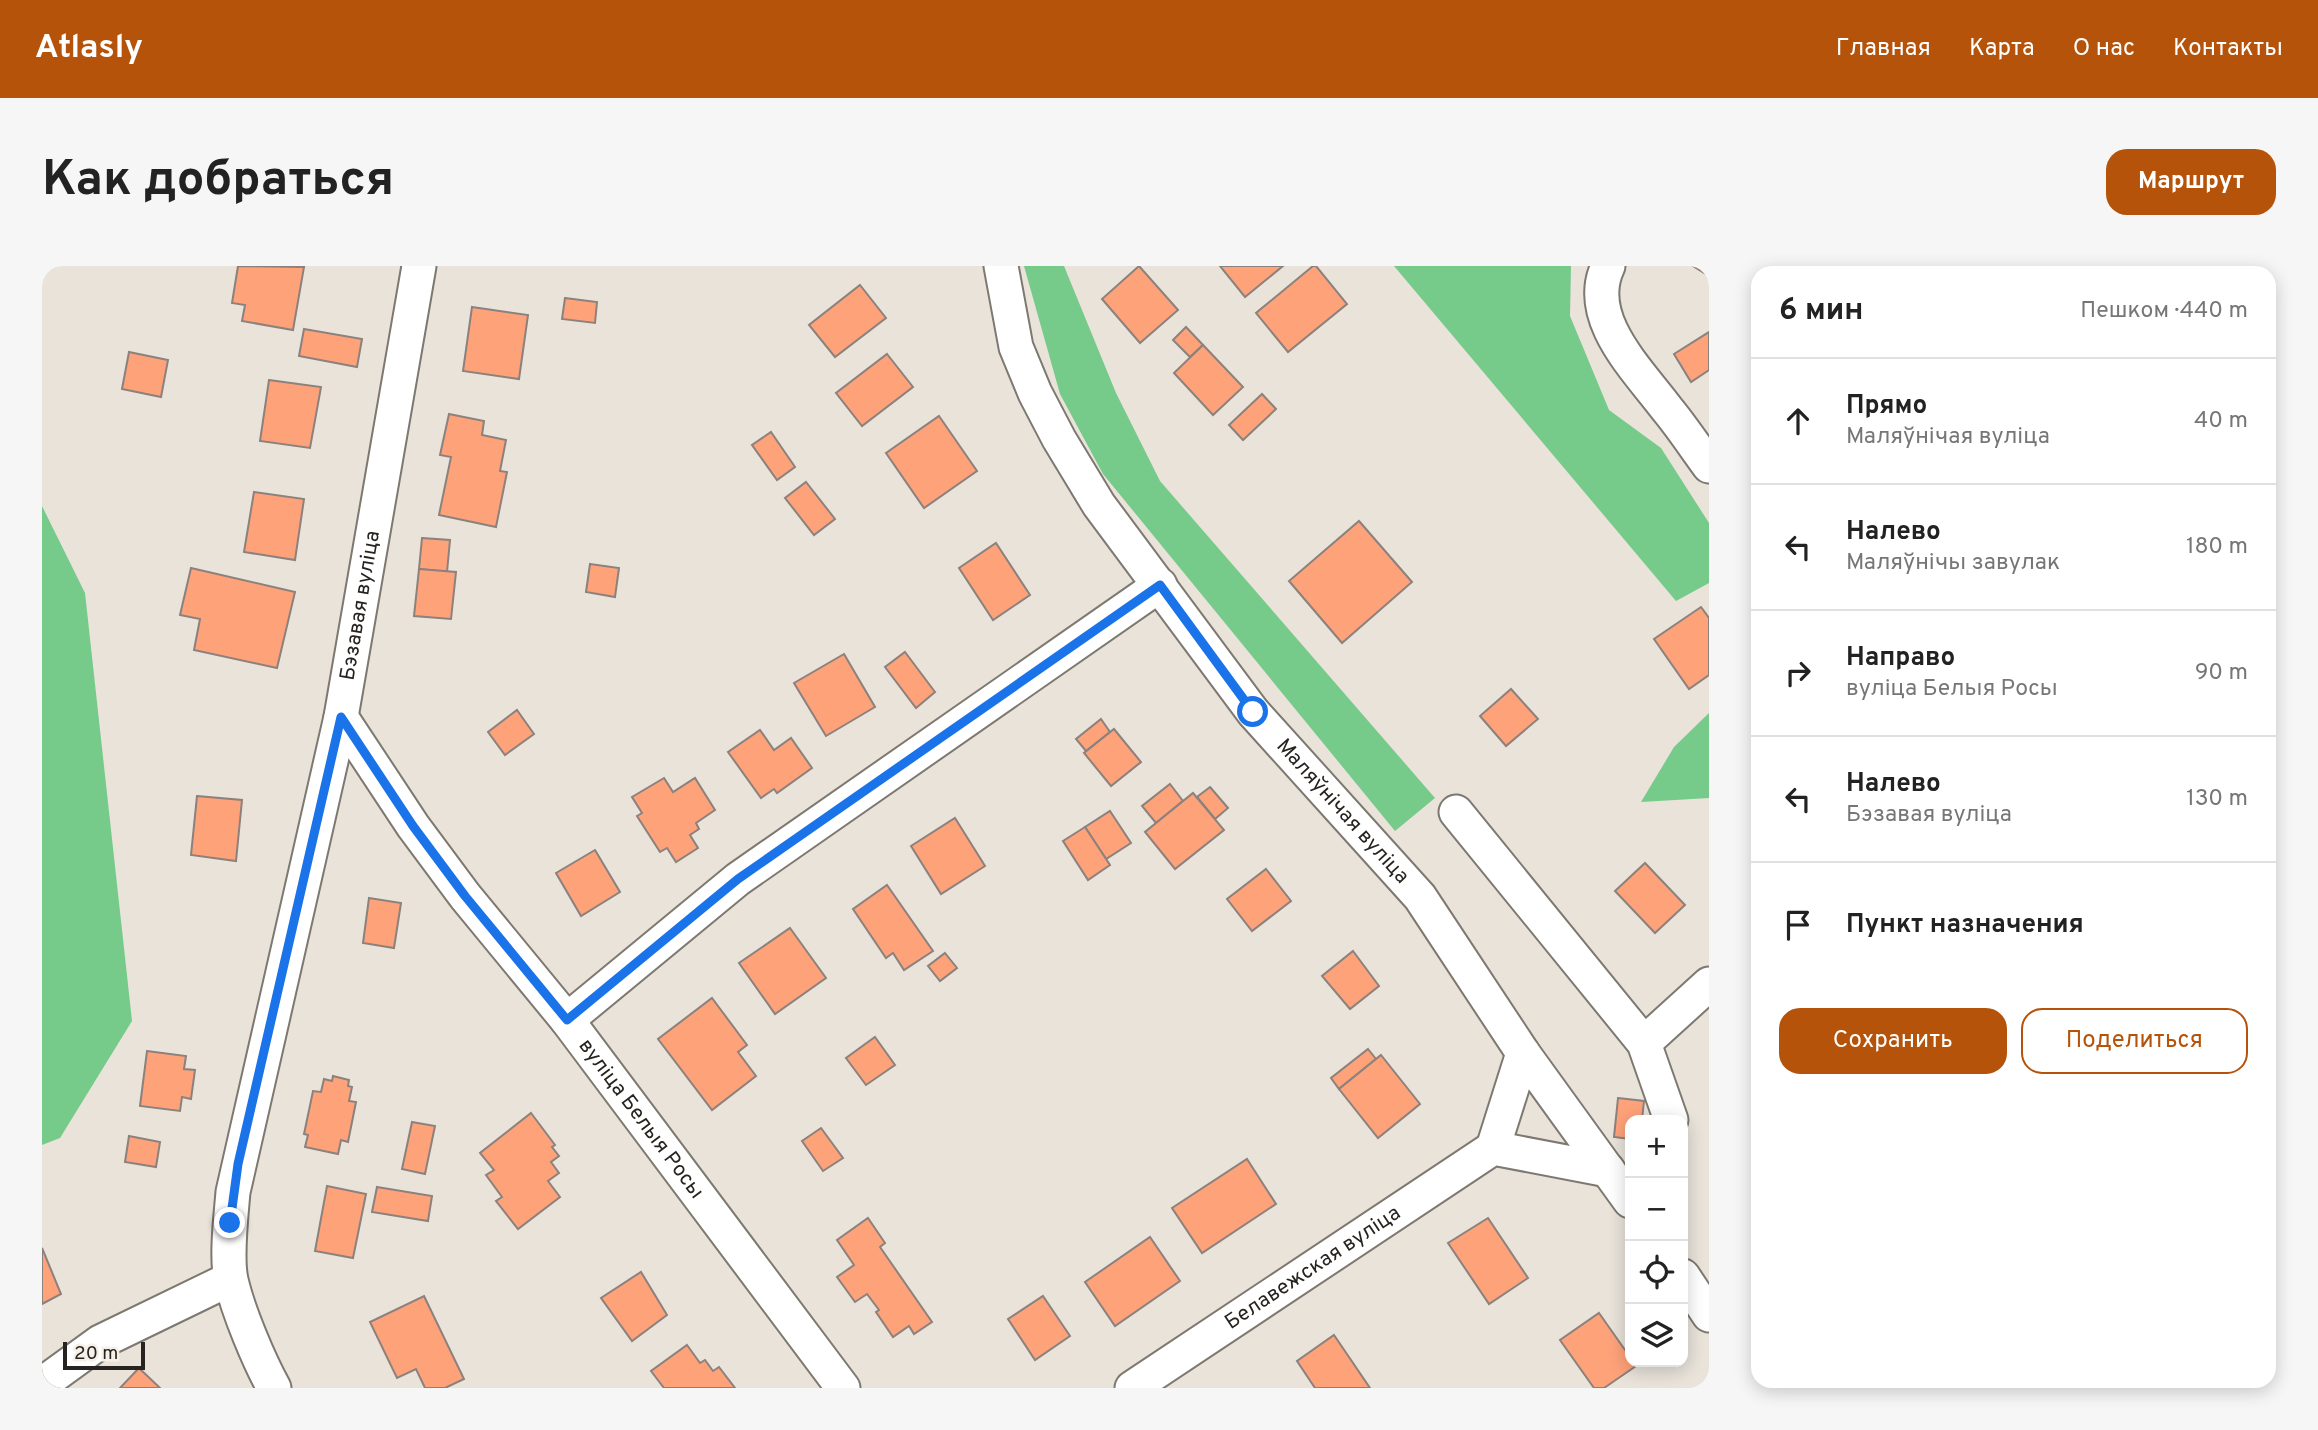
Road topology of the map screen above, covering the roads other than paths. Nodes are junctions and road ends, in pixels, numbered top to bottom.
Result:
1 (419, 266) edge
2 (1001, 266) edge
3 (1602, 271) edge
4 (1709, 466) edge
5 (1160, 585) junction
6 (341, 717) junction
7 (1456, 812) dead end
8 (1709, 984) edge
9 (567, 1020) junction
10 (1644, 1043) junction
11 (1523, 1053) junction
12 (1669, 1115) edge
13 (1493, 1147) junction
14 (1608, 1170) junction
15 (1625, 1194) edge
16 (230, 1279) junction
17 (1688, 1284) edge
18 (1709, 1315) edge
19 (42, 1384) edge
20 (274, 1388) edge
21 (843, 1388) edge
22 (1132, 1388) edge

1 - 6 street, Бэзавая вуліца
2 - 5 street, Маляўнічая вуліца
3 - 4 street
5 - 9 street
5 - 11 street, Маляўнічая вуліца
6 - 9 street, вуліца Белыя Росы
6 - 16 street, Бэзавая вуліца
7 - 10 street
8 - 10 street
9 - 21 street, вуліца Белыя Росы
10 - 12 street
11 - 13 street
11 - 14 street, Маляўнічая вуліца
13 - 14 street
13 - 22 street, Белавежская вуліца
14 - 15 street, Маляўнічая вуліца
16 - 19 street
16 - 20 street, Бэзавая вуліца
17 - 18 street

